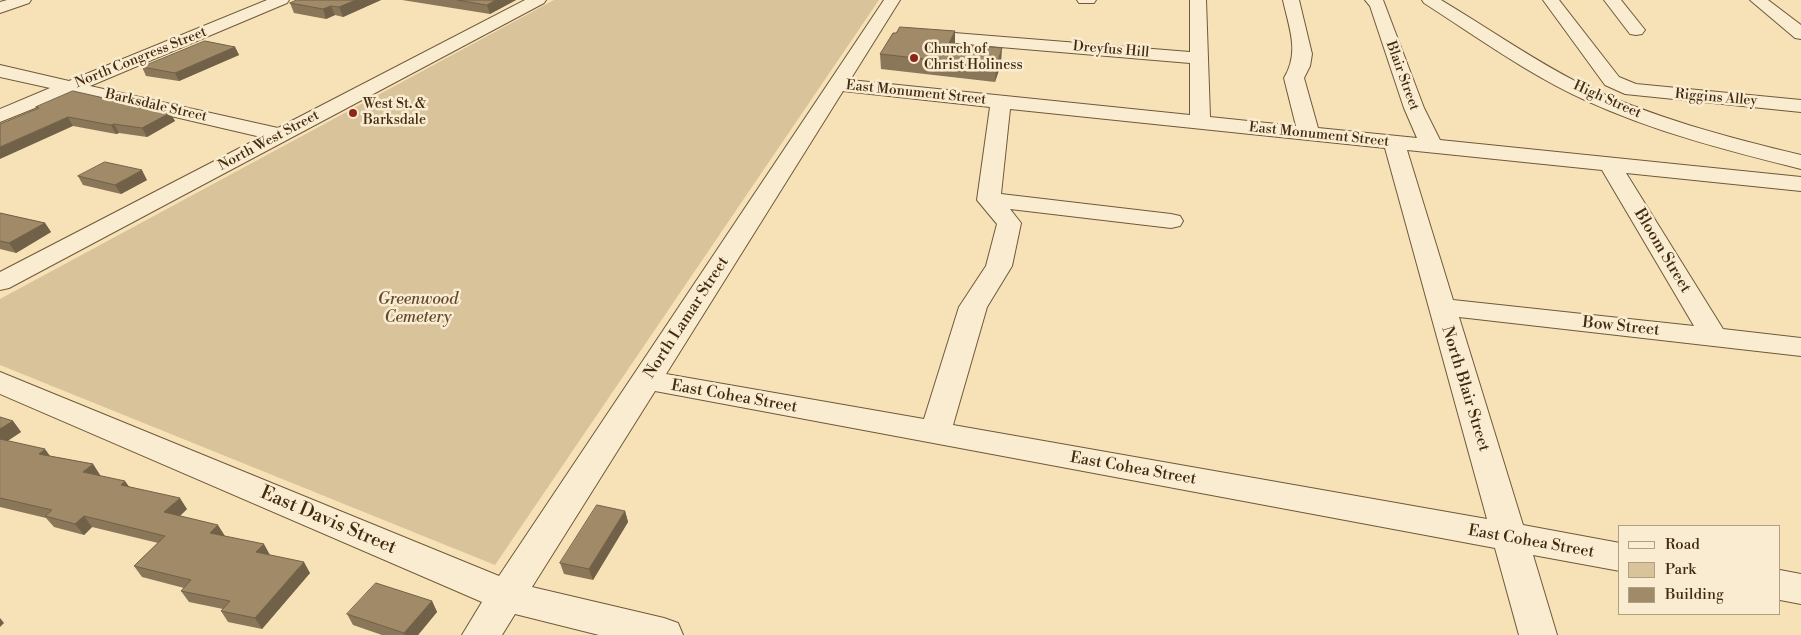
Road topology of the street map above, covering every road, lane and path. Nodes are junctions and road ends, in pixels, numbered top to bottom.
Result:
1 (23, 0) edge
2 (281, 0) edge
3 (538, 0) edge
4 (892, 0) edge
5 (1198, 0) edge
6 (1291, 0) edge
7 (1430, 0) edge
8 (1551, 0) edge
9 (1612, 0) edge
10 (1758, 0) edge
11 (1375, 2) edge
12 (0, 8) edge
13 (1636, 30) dead end
14 (887, 33) junction
15 (1801, 34) edge
16 (1200, 58) junction
17 (0, 71) edge
18 (70, 86) junction
19 (837, 86) junction
20 (1001, 102) junction
21 (1801, 106) edge
22 (0, 116) edge
23 (1200, 122) junction
24 (1309, 134) junction
25 (282, 135) junction
26 (1394, 143) junction
27 (1432, 147) junction
28 (1801, 162) edge
29 (1610, 165) junction
30 (1801, 184) edge
31 (989, 200) junction
32 (1171, 221) dead end
33 (0, 282) edge
34 (1441, 307) junction
35 (1714, 337) junction
36 (1801, 347) edge
37 (646, 380) junction
38 (0, 382) edge
39 (935, 433) junction
40 (1510, 538) junction
41 (1618, 557) edge
42 (1781, 585) edge
43 (1801, 588) edge
44 (507, 596) junction
45 (481, 635) edge
46 (664, 635) edge
47 (1538, 635) edge

1 - 12 street
2 - 18 street, North Congress Street
3 - 25 street, North West Street
4 - 14 street, North Lamar Street
5 - 16 street
6 - 24 street
7 - 28 street, High Street
8 - 21 street, Riggins Alley
9 - 13 street
10 - 15 street
11 - 27 street, Blair Street
14 - 16 street, Dreyfus Hill
14 - 19 street, North Lamar Street
16 - 23 street
17 - 18 street, Barksdale Street
18 - 22 street, North Congress Street
18 - 25 street, Barksdale Street
19 - 20 street, East Monument Street
19 - 37 street, North Lamar Street
20 - 23 street, East Monument Street
20 - 31 street
23 - 24 street, East Monument Street
24 - 26 street, East Monument Street
25 - 33 street, North West Street
26 - 27 street, East Monument Street
26 - 34 street, North Blair Street
27 - 29 street, East Monument Street
29 - 30 street, East Monument Street
29 - 35 street, Bloom Street
31 - 32 street
31 - 39 street
34 - 35 street, Bow Street
34 - 40 street, North Blair Street
35 - 36 street, Bow Street
37 - 39 street, East Cohea Street
37 - 44 street, North Lamar Street
38 - 44 street, East Davis Street
39 - 40 street, East Cohea Street
40 - 41 street, East Cohea Street
40 - 47 street, North Blair Street
42 - 43 street
44 - 45 street, North Lamar Street
44 - 46 street, East Davis Street

